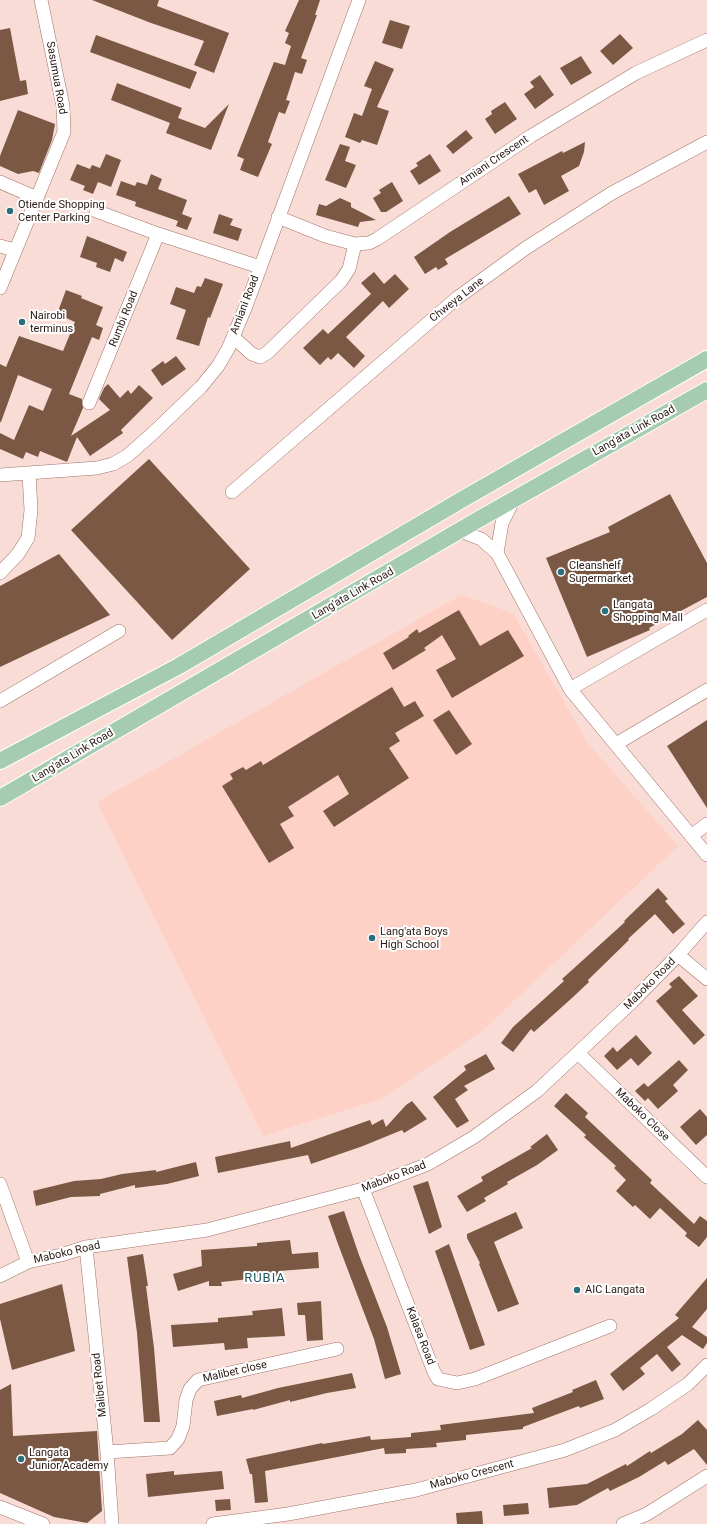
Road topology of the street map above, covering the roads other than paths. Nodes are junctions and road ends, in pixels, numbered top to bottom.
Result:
1 (41, 0) edge
2 (359, 0) edge
3 (707, 40) edge
4 (707, 142) edge
5 (0, 182) edge
6 (37, 198) junction
7 (96, 211) dead end
8 (278, 217) junction
9 (158, 234) junction
10 (355, 244) junction
11 (0, 246) edge
12 (14, 250) junction
13 (260, 268) junction
14 (0, 288) edge
15 (233, 337) junction
16 (707, 359) edge
17 (707, 390) edge
18 (89, 403) dead end
19 (29, 474) junction
20 (0, 475) edge
21 (232, 492) dead end
22 (514, 499) junction
23 (460, 531) junction
24 (497, 553) junction
25 (0, 572) edge
26 (707, 610) edge
27 (119, 631) dead end
28 (570, 689) junction
29 (707, 690) edge
30 (0, 701) edge
31 (616, 744) junction
32 (0, 761) edge
33 (0, 798) edge
34 (707, 824) edge
35 (691, 836) junction
36 (707, 855) edge
37 (707, 922) edge
38 (678, 955) junction
39 (707, 979) edge
40 (578, 1052) junction
41 (707, 1177) edge
42 (0, 1184) edge
43 (363, 1189) junction
44 (86, 1247) junction
45 (28, 1262) junction
46 (0, 1276) edge
47 (610, 1326) dead end
48 (337, 1349) dead end
49 (707, 1365) edge
50 (107, 1452) junction
51 (707, 1476) edge
52 (0, 1507) edge
53 (43, 1524) edge
54 (112, 1524) edge
55 (213, 1524) edge
56 (623, 1524) edge

1 - 6 street, Sasumua Road
2 - 8 street, Amiani Road
3 - 10 street, Amiani Crescent
4 - 21 street, Chweya Lane
5 - 6 street
6 - 12 street, Sasumua Road
7 - 9 street
8 - 10 street, Amiani Crescent
8 - 13 street, Amiani Road
9 - 13 street
9 - 18 street, Rumbi Road
10 - 15 street
11 - 12 street
12 - 14 street, Sasumua Road
13 - 15 street, Amiani Road
15 - 19 street, Amiani Road
16 - 32 main road
17 - 22 main road, Lang'ata Link Road
19 - 20 street, Amiani Road
19 - 25 street
22 - 23 main road, Lang'ata Link Road
22 - 24 street
23 - 24 street
23 - 33 main road, Lang'ata Link Road
24 - 28 street
26 - 28 street
27 - 30 street
28 - 31 street
29 - 31 street
31 - 35 street
34 - 35 street
35 - 36 street
37 - 38 street, Maboko Road
38 - 39 street
38 - 40 street, Maboko Road
40 - 41 street, Maboko Close
40 - 43 street, Maboko Road
42 - 45 street
43 - 44 street, Maboko Road
43 - 47 street, Kalasa Road
44 - 45 street, Maboko Road
44 - 50 street, Malibet Road
45 - 46 street, Maboko Road
48 - 50 street, Malibet close
49 - 55 street, Maboko Crescent
50 - 54 street, Malibet Road
51 - 56 street
52 - 53 street

